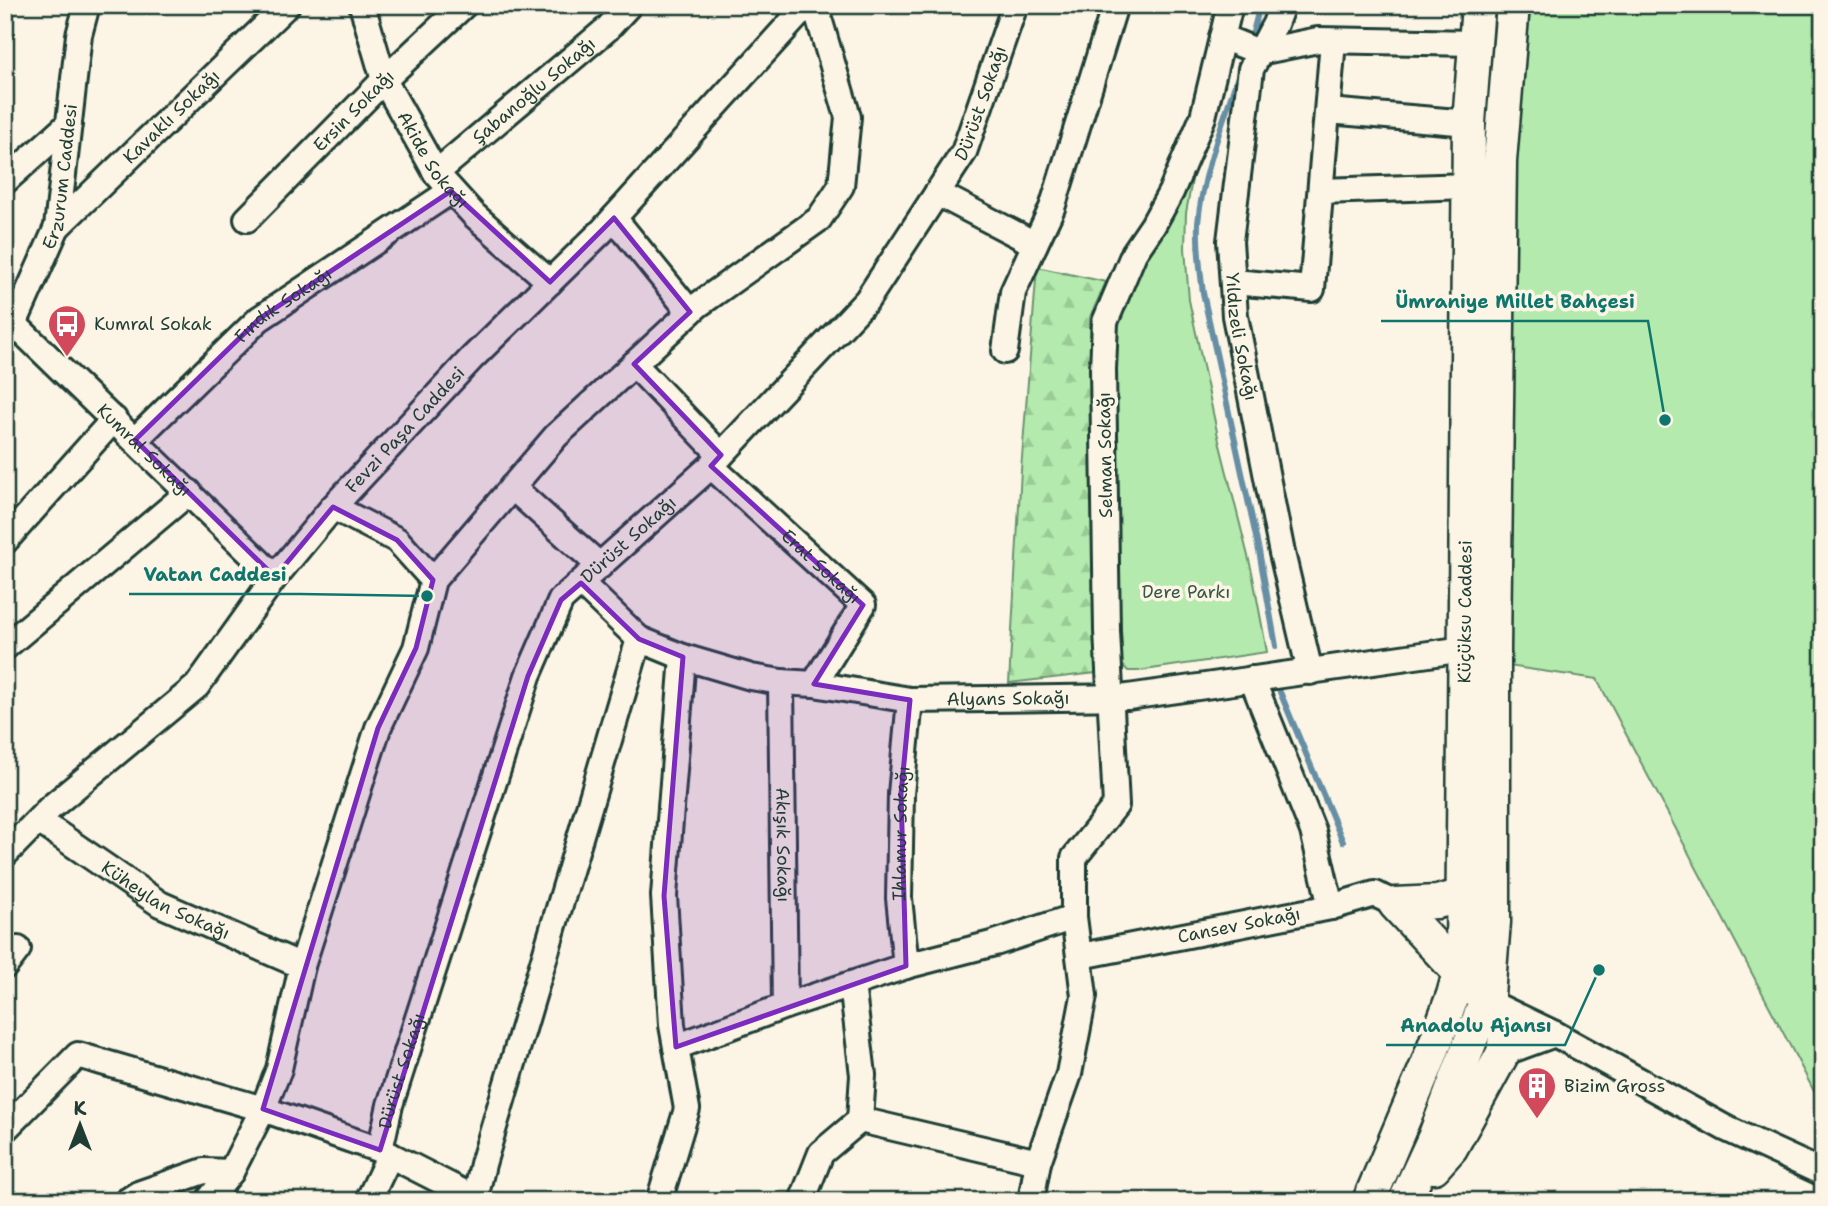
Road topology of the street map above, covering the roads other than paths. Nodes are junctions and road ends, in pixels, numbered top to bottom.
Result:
1 (87, 5) edge
2 (287, 5) edge
3 (362, 5) edge
4 (464, 5) edge
5 (629, 5) edge
6 (807, 5) edge
7 (815, 5) edge
8 (1015, 5) edge
9 (1115, 5) edge
10 (1230, 5) edge
11 (1282, 5) edge
12 (1478, 5) edge
13 (1513, 5) edge
14 (1222, 37) junction
15 (1334, 41) junction
16 (1475, 43) junction
17 (1259, 52) junction
18 (384, 80) junction
19 (1328, 111) junction
20 (1469, 123) junction
21 (69, 124) junction
22 (5, 181) edge
23 (443, 182) junction
24 (1468, 186) junction
25 (1321, 191) junction
26 (937, 193) junction
27 (614, 218) junction
28 (247, 219) dead end
29 (57, 227) junction
30 (1035, 244) junction
31 (550, 282) junction
32 (1233, 282) junction
33 (690, 312) junction
34 (8, 325) edge
35 (1005, 351) dead end
36 (634, 364) junction
37 (114, 419) junction
38 (135, 440) junction
39 (716, 460) junction
40 (512, 487) junction
41 (189, 492) junction
42 (333, 507) junction
43 (5, 541) edge
44 (600, 566) junction
45 (275, 577) junction
46 (433, 580) junction
47 (581, 583) junction
48 (639, 639) junction
49 (5, 647) edge
50 (1479, 649) junction
51 (683, 657) junction
52 (1310, 672) junction
53 (1252, 679) junction
54 (781, 682) junction
55 (814, 684) junction
56 (1110, 698) junction
57 (910, 700) junction
58 (38, 821) junction
59 (5, 854) edge
60 (1464, 895) junction
61 (1395, 904) junction
62 (1331, 907) junction
63 (1074, 917) junction
64 (1081, 956) junction
65 (302, 966) junction
66 (906, 966) junction
67 (852, 984) junction
68 (1457, 984) junction
69 (1486, 1001) junction
70 (785, 1006) junction
71 (1555, 1034) junction
72 (676, 1047) junction
73 (1503, 1053) junction
74 (263, 1108) junction
75 (9, 1120) edge
76 (860, 1120) junction
77 (385, 1152) junction
78 (1038, 1162) junction
79 (231, 1172) junction
80 (1823, 1173) edge
81 (1406, 1199) edge
82 (477, 1200) edge
83 (127, 1201) edge
84 (208, 1201) edge
85 (368, 1201) edge
86 (659, 1201) edge
87 (802, 1201) edge
88 (1031, 1201) edge
89 (1369, 1201) edge

1 - 21 street, Erzurum Caddesi
2 - 29 street, Kavaklı Sokağı
3 - 18 street, Akide Sokağı
4 - 18 street, Ersin Sokağı
5 - 23 street, Şabanoğlu Sokağı
6 - 27 street, Fevzi Paşa Caddesi
7 - 33 street
8 - 26 street, Dürüst Sokağı
9 - 30 street
10 - 14 street, Selman Sokağı
11 - 17 street, Yıldızeli Sokağı
12 - 16 main road, Küçüksu Caddesi
13 - 50 main road, Küçüksu Caddesi
14 - 17 street
14 - 56 street, Selman Sokağı
15 - 16 street
15 - 17 street
15 - 19 street
16 - 20 main road, Küçüksu Caddesi
17 - 32 street, Yıldızeli Sokağı
18 - 23 street, Akide Sokağı
18 - 28 street, Ersin Sokağı
19 - 20 street
19 - 25 street
20 - 24 main road, Küçüksu Caddesi
21 - 22 street
21 - 29 street, Erzurum Caddesi
23 - 31 street, Akide Sokağı
23 - 38 street, Fındık Sokağı
24 - 25 street
24 - 50 main road, Küçüksu Caddesi
25 - 32 street
26 - 30 street
26 - 39 street, Dürüst Sokağı
27 - 31 street, Fevzi Paşa Caddesi
27 - 33 street
29 - 34 street, Erzurum Caddesi
30 - 35 street
31 - 42 street, Fevzi Paşa Caddesi
32 - 52 street, Yıldızeli Sokağı
33 - 36 street
34 - 37 street, Kumral Sokağı
36 - 39 street, Erat Sokağı
36 - 40 street
37 - 38 street, Kumral Sokağı
37 - 43 street
38 - 41 street, Kumral Sokağı
39 - 44 street, Dürüst Sokağı
39 - 55 street, Erat Sokağı
40 - 44 street
40 - 46 street
41 - 45 street, Kumral Sokağı
41 - 49 street
42 - 45 street, Fevzi Paşa Caddesi
42 - 46 street
44 - 47 street, Dürüst Sokağı
45 - 58 street, Fevzi Paşa Caddesi
46 - 65 street
47 - 48 street, Alyans Sokağı
47 - 77 street, Dürüst Sokağı
48 - 51 street, Alyans Sokağı
48 - 82 street
50 - 52 street, Alyans Sokağı
50 - 60 main road, Küçüksu Caddesi
50 - 69 main road, Küçüksu Caddesi
51 - 54 street, Alyans Sokağı
51 - 72 street
52 - 53 street, Alyans Sokağı
53 - 56 street, Alyans Sokağı
53 - 62 street
54 - 55 street, Alyans Sokağı
54 - 70 street, Akışık Sokağı
55 - 57 street, Alyans Sokağı
56 - 57 street, Alyans Sokağı
56 - 63 street, Selman Sokağı
57 - 66 street, Ihlamur Sokağı
58 - 59 street, Fevzi Paşa Caddesi
58 - 65 street, Küheylan Sokağı
60 - 61 main road
60 - 68 main road, Küçüksu Caddesi
61 - 62 street, Cansev Sokağı
61 - 68 main road
62 - 64 street, Cansev Sokağı
63 - 64 street, Selman Sokağı
63 - 66 street
64 - 78 street, Selman Sokağı
65 - 74 street
66 - 67 street
67 - 70 street
67 - 76 street
68 - 69 main road
68 - 89 main road, Küçüksu Caddesi
69 - 71 street
69 - 73 main road
69 - 81 main road, Küçüksu Caddesi
70 - 72 street
71 - 73 street
71 - 80 street
72 - 86 street
73 - 81 main road
74 - 75 street
74 - 77 street
74 - 79 street
76 - 78 street
76 - 87 street
77 - 82 street
77 - 85 street, Dürüst Sokağı
78 - 88 street, Selman Sokağı
79 - 83 street
79 - 84 street

